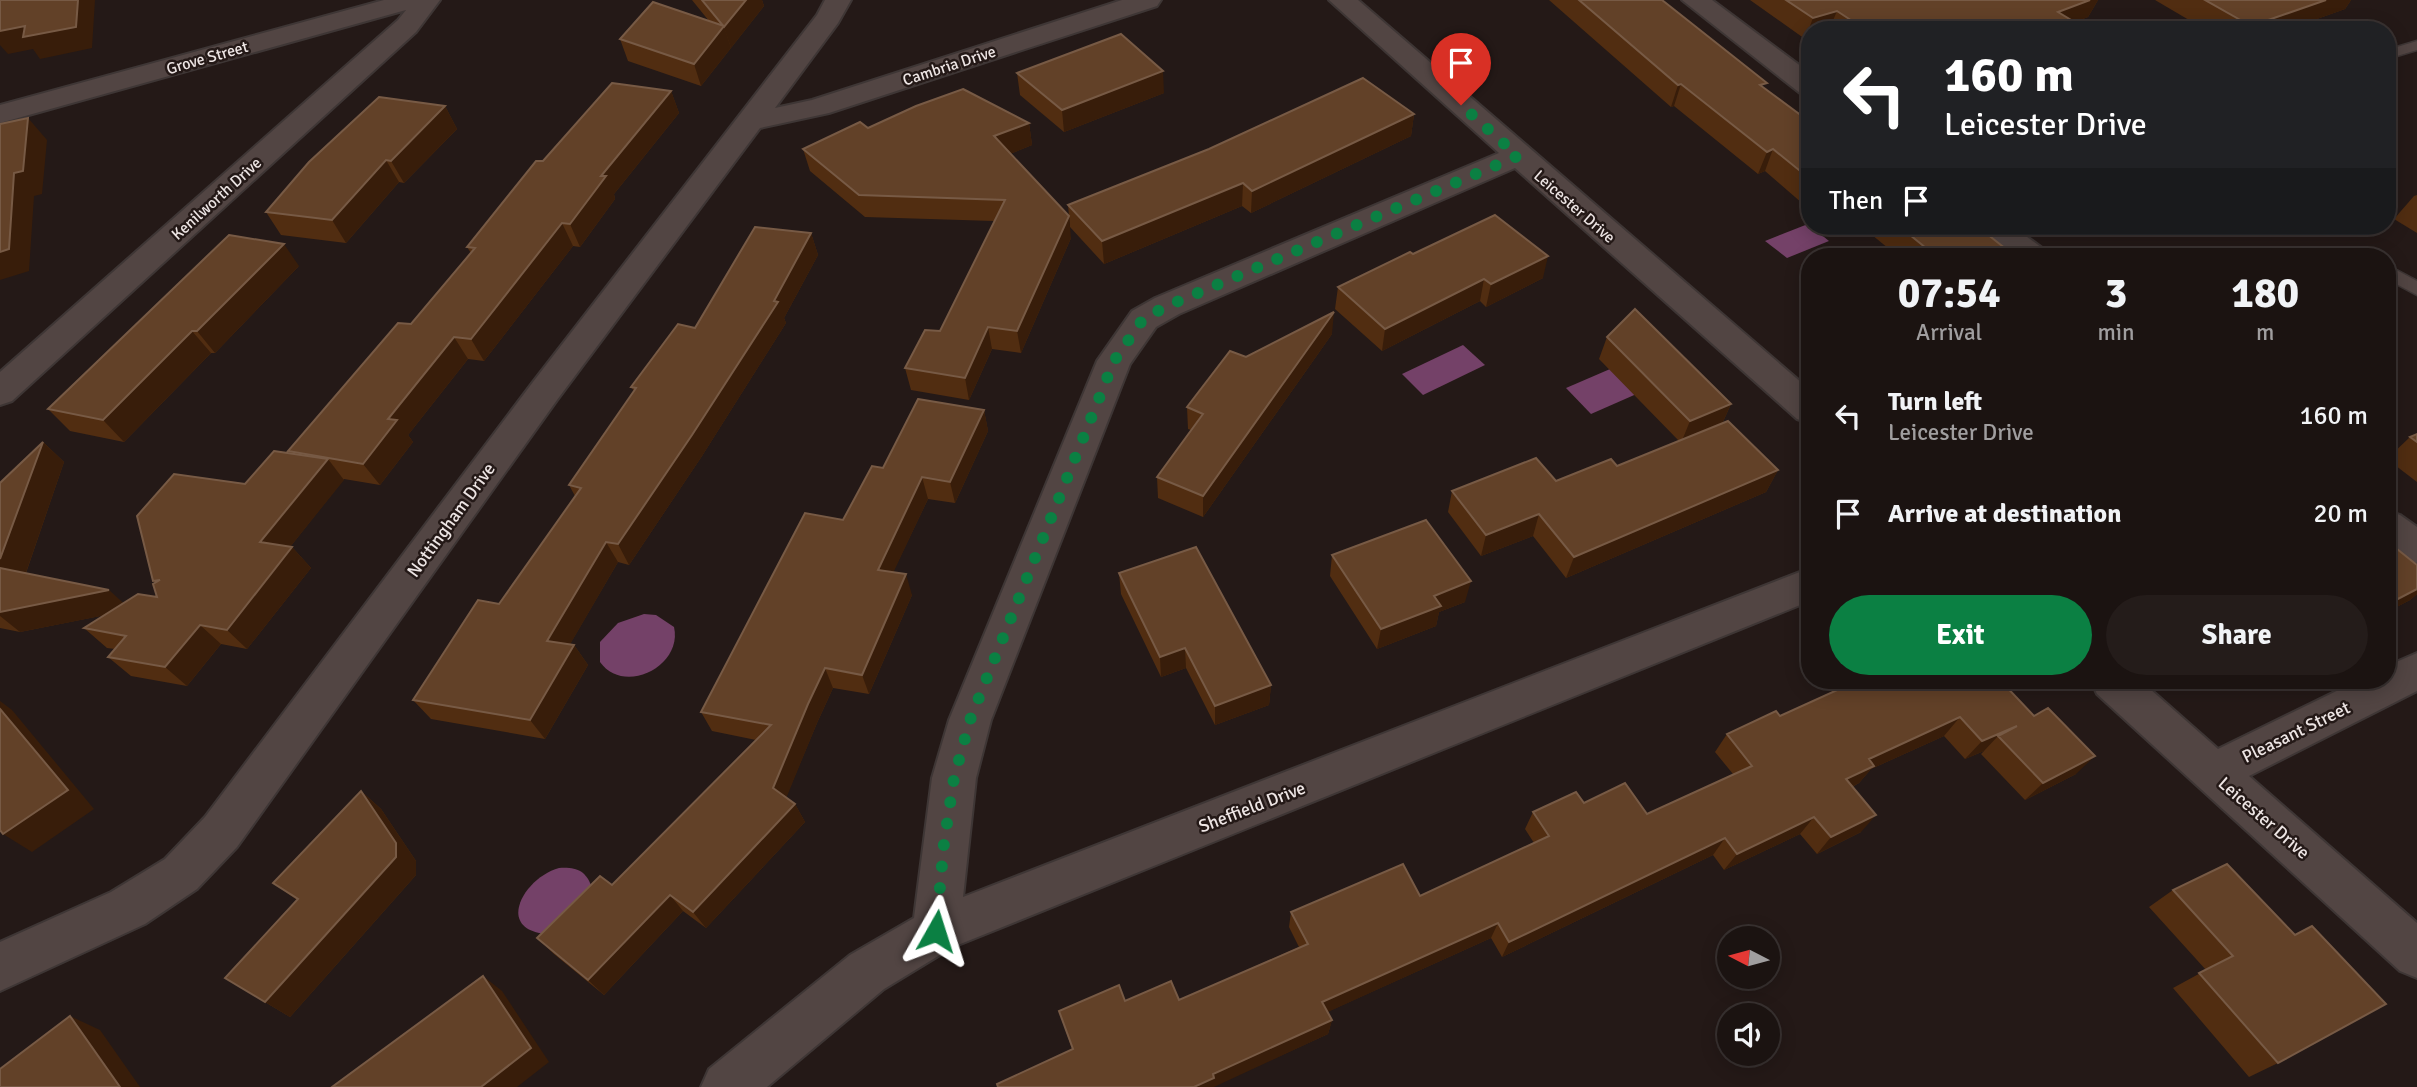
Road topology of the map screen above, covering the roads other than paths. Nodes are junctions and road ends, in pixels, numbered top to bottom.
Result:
1 (413, 0) edge
2 (427, 0) edge
3 (838, 0) edge
4 (1148, 0) edge
5 (1342, 0) edge
6 (1707, 2) edge
7 (2417, 45) edge
8 (2396, 52) edge
9 (1801, 80) edge
10 (0, 114) edge
11 (749, 122) junction
12 (1518, 156) junction
13 (2004, 235) edge
14 (2022, 248) edge
15 (2396, 276) edge
16 (2417, 289) edge
17 (0, 392) edge
18 (1801, 402) edge
19 (2396, 532) edge
20 (2417, 548) edge
21 (1801, 588) edge
22 (2417, 671) edge
23 (2396, 681) edge
24 (2121, 689) edge
25 (2381, 689) edge
26 (2212, 773) junction
27 (936, 931) junction
28 (2417, 954) edge
29 (0, 967) edge
30 (727, 1087) edge

1 - 10 street, Grove Street
2 - 17 street, Kenilworth Drive
3 - 11 street, Nottingham Drive
4 - 11 street, Cambria Drive
5 - 12 street, Leicester Drive
6 - 9 street
7 - 8 lane
11 - 29 street, Nottingham Drive
12 - 18 street, Leicester Drive
12 - 27 street
13 - 14 street
15 - 16 lane
19 - 20 street
21 - 27 street, Sheffield Drive
22 - 23 street, Pleasant Street
24 - 26 street, Leicester Drive
25 - 26 street, Pleasant Street
26 - 28 street, Leicester Drive
27 - 30 street, Sheffield Drive

